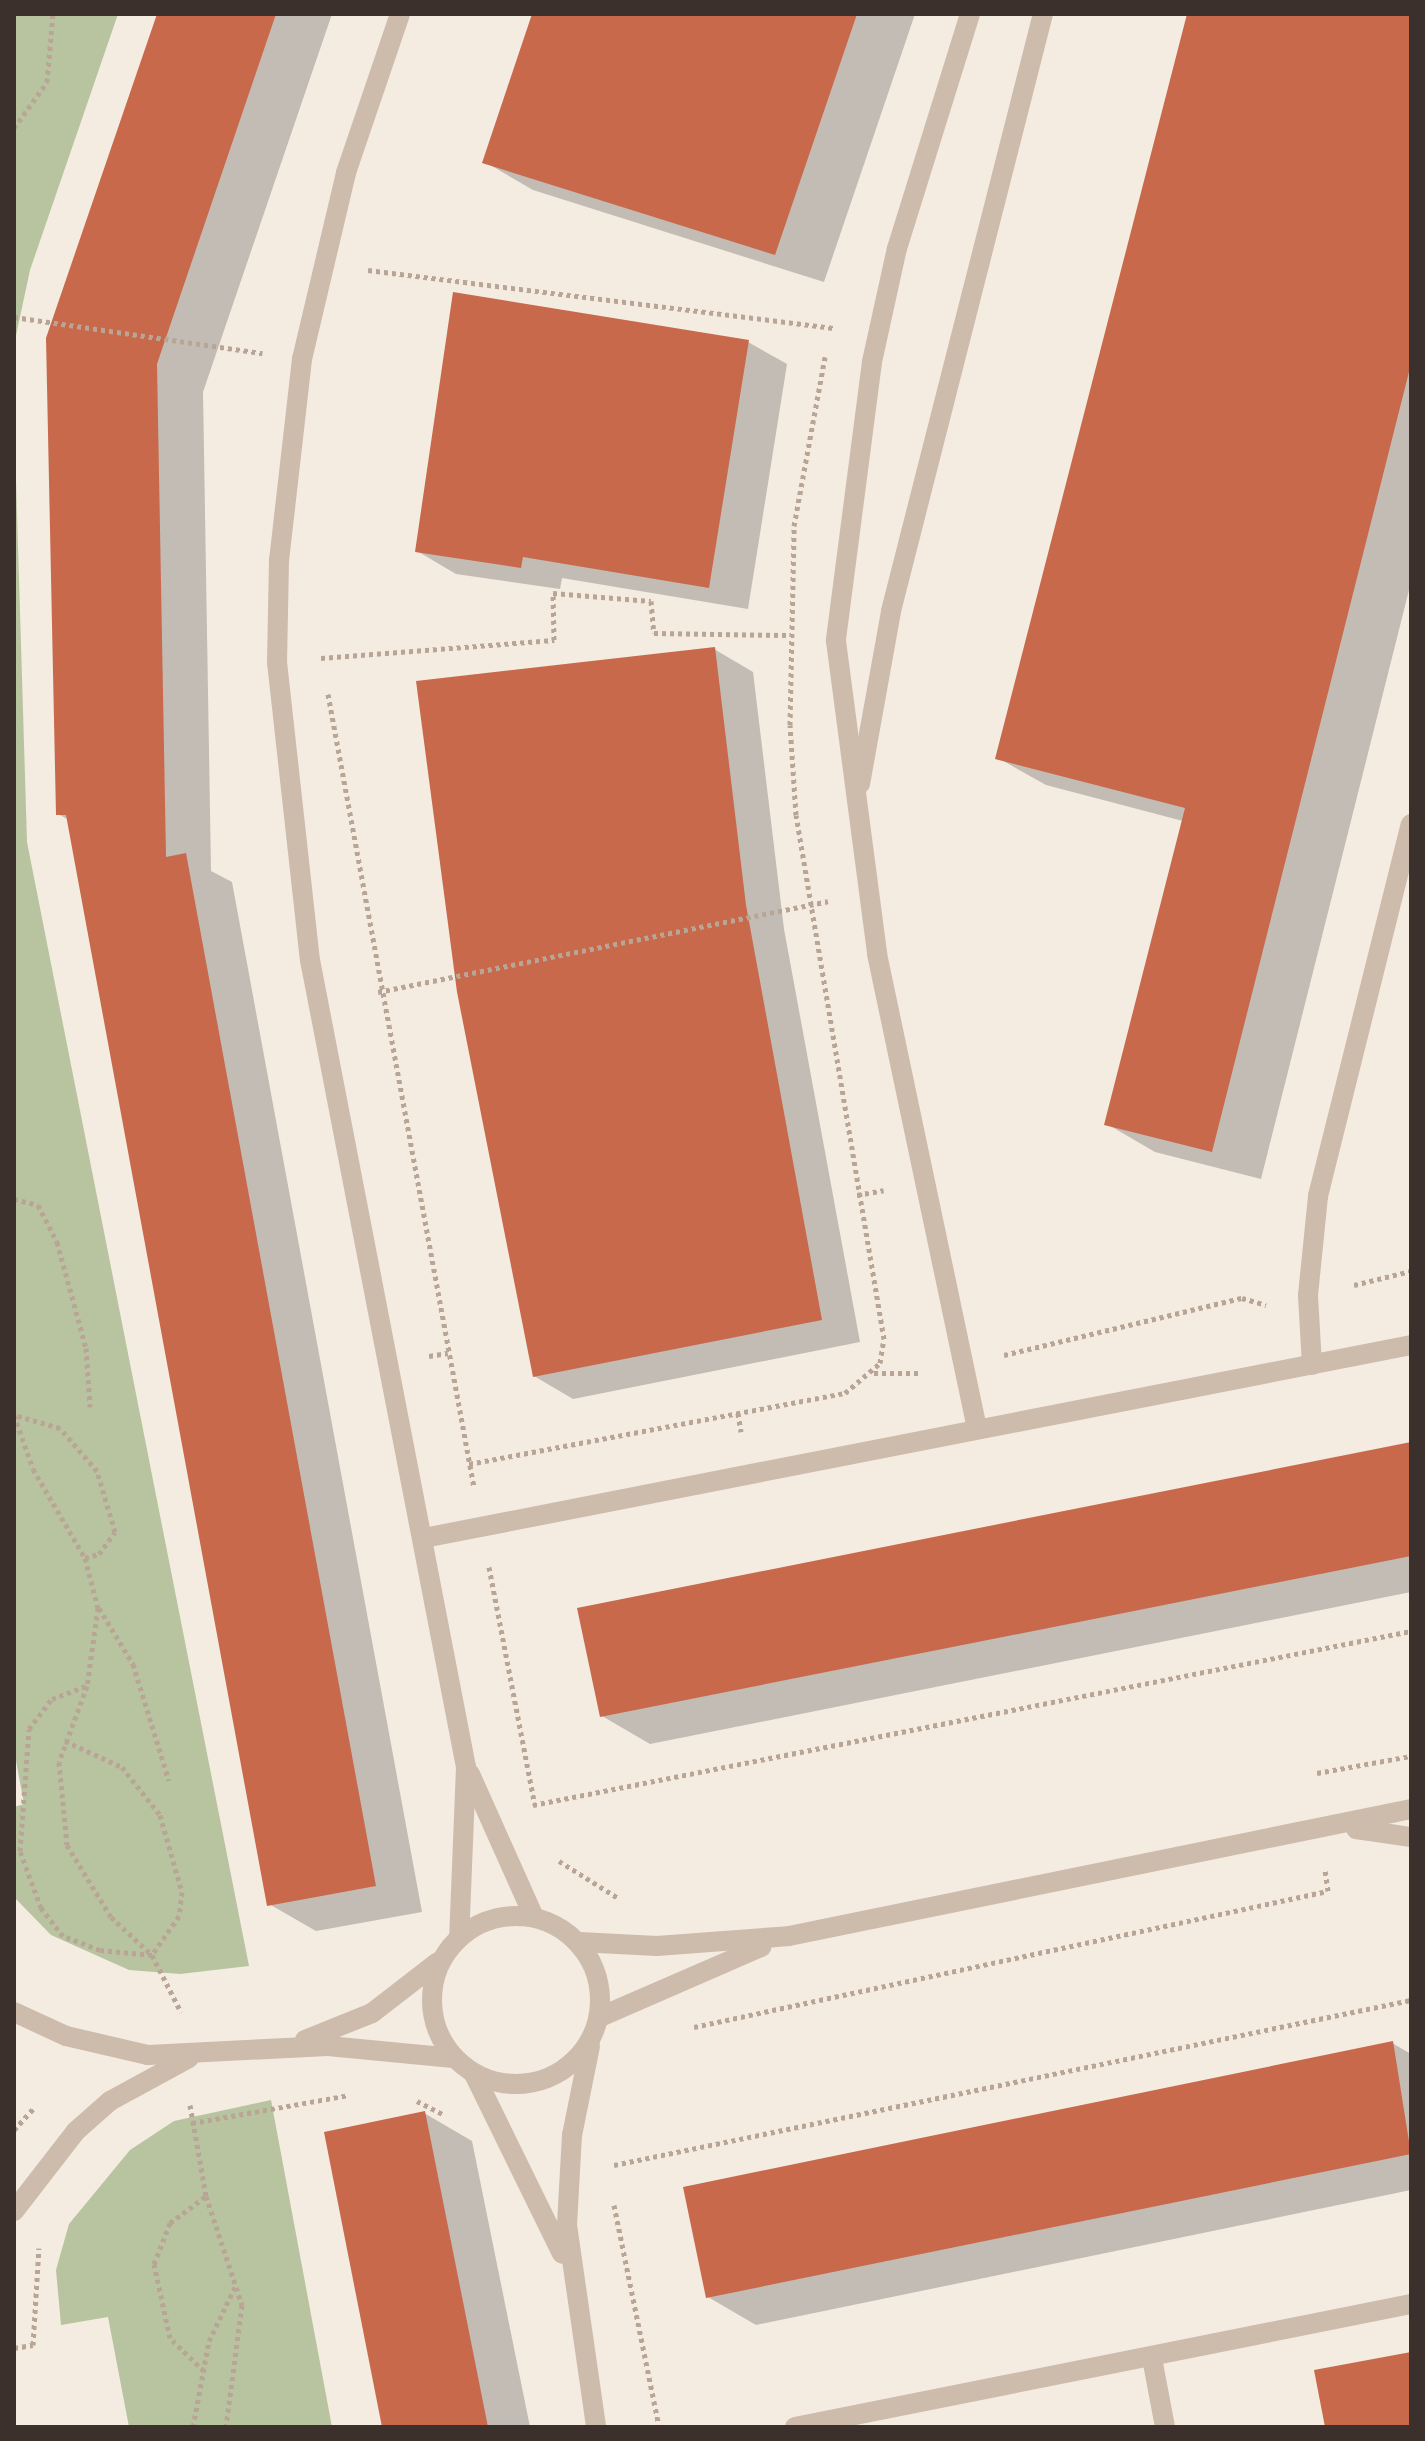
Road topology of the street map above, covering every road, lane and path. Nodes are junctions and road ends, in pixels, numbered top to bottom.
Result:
1 (53, 14) edge
2 (400, 14) edge
3 (970, 14) edge
4 (1043, 14) edge
5 (14, 128) edge
6 (321, 265) junction
7 (14, 317) edge
8 (302, 359) junction
9 (788, 635) junction
10 (322, 658) junction
11 (277, 662) junction
12 (325, 673) dead end
13 (327, 688) dead end
14 (858, 796) junction
15 (1411, 824) edge
16 (867, 893) junction
17 (810, 904) junction
18 (378, 992) junction
19 (14, 1199) edge
20 (1411, 1271) edge
21 (1308, 1295) junction
22 (1411, 1345) edge
23 (964, 1365) junction
24 (1312, 1365) junction
25 (874, 1373) junction
26 (90, 1407) dead end
27 (977, 1429) junction
28 (469, 1464) junction
29 (481, 1526) junction
30 (424, 1538) junction
31 (85, 1558) junction
32 (98, 1608) junction
33 (1411, 1631) edge
34 (87, 1686) junction
35 (65, 1741) junction
36 (1411, 1756) edge
37 (466, 1767) junction
38 (1317, 1773) dead end
39 (169, 1781) dead end
40 (535, 1804) junction
41 (1411, 1809) edge
42 (487, 1814) junction
43 (539, 1818) dead end
44 (1320, 1829) junction
45 (1411, 1837) edge
46 (555, 1855) dead end
47 (1324, 1861) dead end
48 (534, 1917) junction
49 (789, 1936) junction
50 (459, 1938) junction
51 (579, 1942) junction
52 (657, 1946) junction
53 (152, 1955) junction
54 (442, 1959) junction
55 (663, 1988) junction
56 (1411, 2000) edge
57 (14, 2012) edge
58 (600, 2017) junction
59 (590, 2042) junction
60 (286, 2046) junction
61 (189, 2058) junction
62 (453, 2058) junction
63 (474, 2074) junction
64 (359, 2093) dead end
65 (407, 2097) dead end
66 (41, 2101) dead end
67 (190, 2105) junction
68 (180, 2109) dead end
69 (449, 2118) dead end
70 (192, 2123) junction
71 (14, 2130) edge
72 (610, 2182) dead end
73 (206, 2196) junction
74 (613, 2198) dead end
75 (14, 2211) edge
76 (42, 2236) dead end
77 (568, 2269) junction
78 (236, 2285) junction
79 (1411, 2304) edge
80 (14, 2348) edge
81 (1152, 2358) junction
82 (204, 2371) junction
83 (193, 2427) edge
84 (226, 2427) edge
85 (596, 2427) edge
86 (659, 2427) edge
87 (795, 2427) edge
88 (1165, 2427) edge

1 - 5 path
2 - 6 street
3 - 14 street
4 - 14 street
6 - 8 street
6 - 9 path
7 - 8 path
8 - 11 street
9 - 10 path
9 - 17 path
10 - 11 path
10 - 12 path
11 - 30 street
13 - 18 path
14 - 16 street
15 - 21 street
16 - 17 path
16 - 23 street
17 - 18 path
17 - 25 path
18 - 28 path
19 - 26 path
20 - 21 path
21 - 23 path
21 - 24 street
22 - 24 street
23 - 25 path
23 - 27 street
24 - 27 street
25 - 28 path
27 - 29 street
28 - 29 path
29 - 30 street
29 - 40 path
30 - 37 street
31 - 31 path
31 - 32 path
32 - 34 path
32 - 39 path
33 - 40 path
34 - 35 path
34 - 53 path
35 - 53 path
35 - 53 path
36 - 38 path
37 - 42 street
37 - 50 street
40 - 42 path
40 - 43 path
41 - 44 street
42 - 48 street
44 - 45 street
44 - 49 street
46 - 52 path
47 - 55 path
48 - 50 street
48 - 51 street
49 - 52 street
49 - 55 street
50 - 54 street
51 - 52 street
51 - 58 street
53 - 61 path
54 - 60 street
54 - 62 street
55 - 58 street
56 - 72 path
57 - 61 street
58 - 59 street
59 - 63 street
59 - 77 street
60 - 61 street
60 - 62 street
61 - 67 path
61 - 75 street
62 - 63 street
63 - 77 street
64 - 70 path
65 - 69 path
66 - 71 path
67 - 68 path
67 - 70 path
70 - 73 path
73 - 78 path
73 - 82 path
74 - 86 path
76 - 80 path
77 - 85 street
78 - 82 path
78 - 84 path
79 - 81 street
81 - 87 street
81 - 88 street
82 - 83 path

